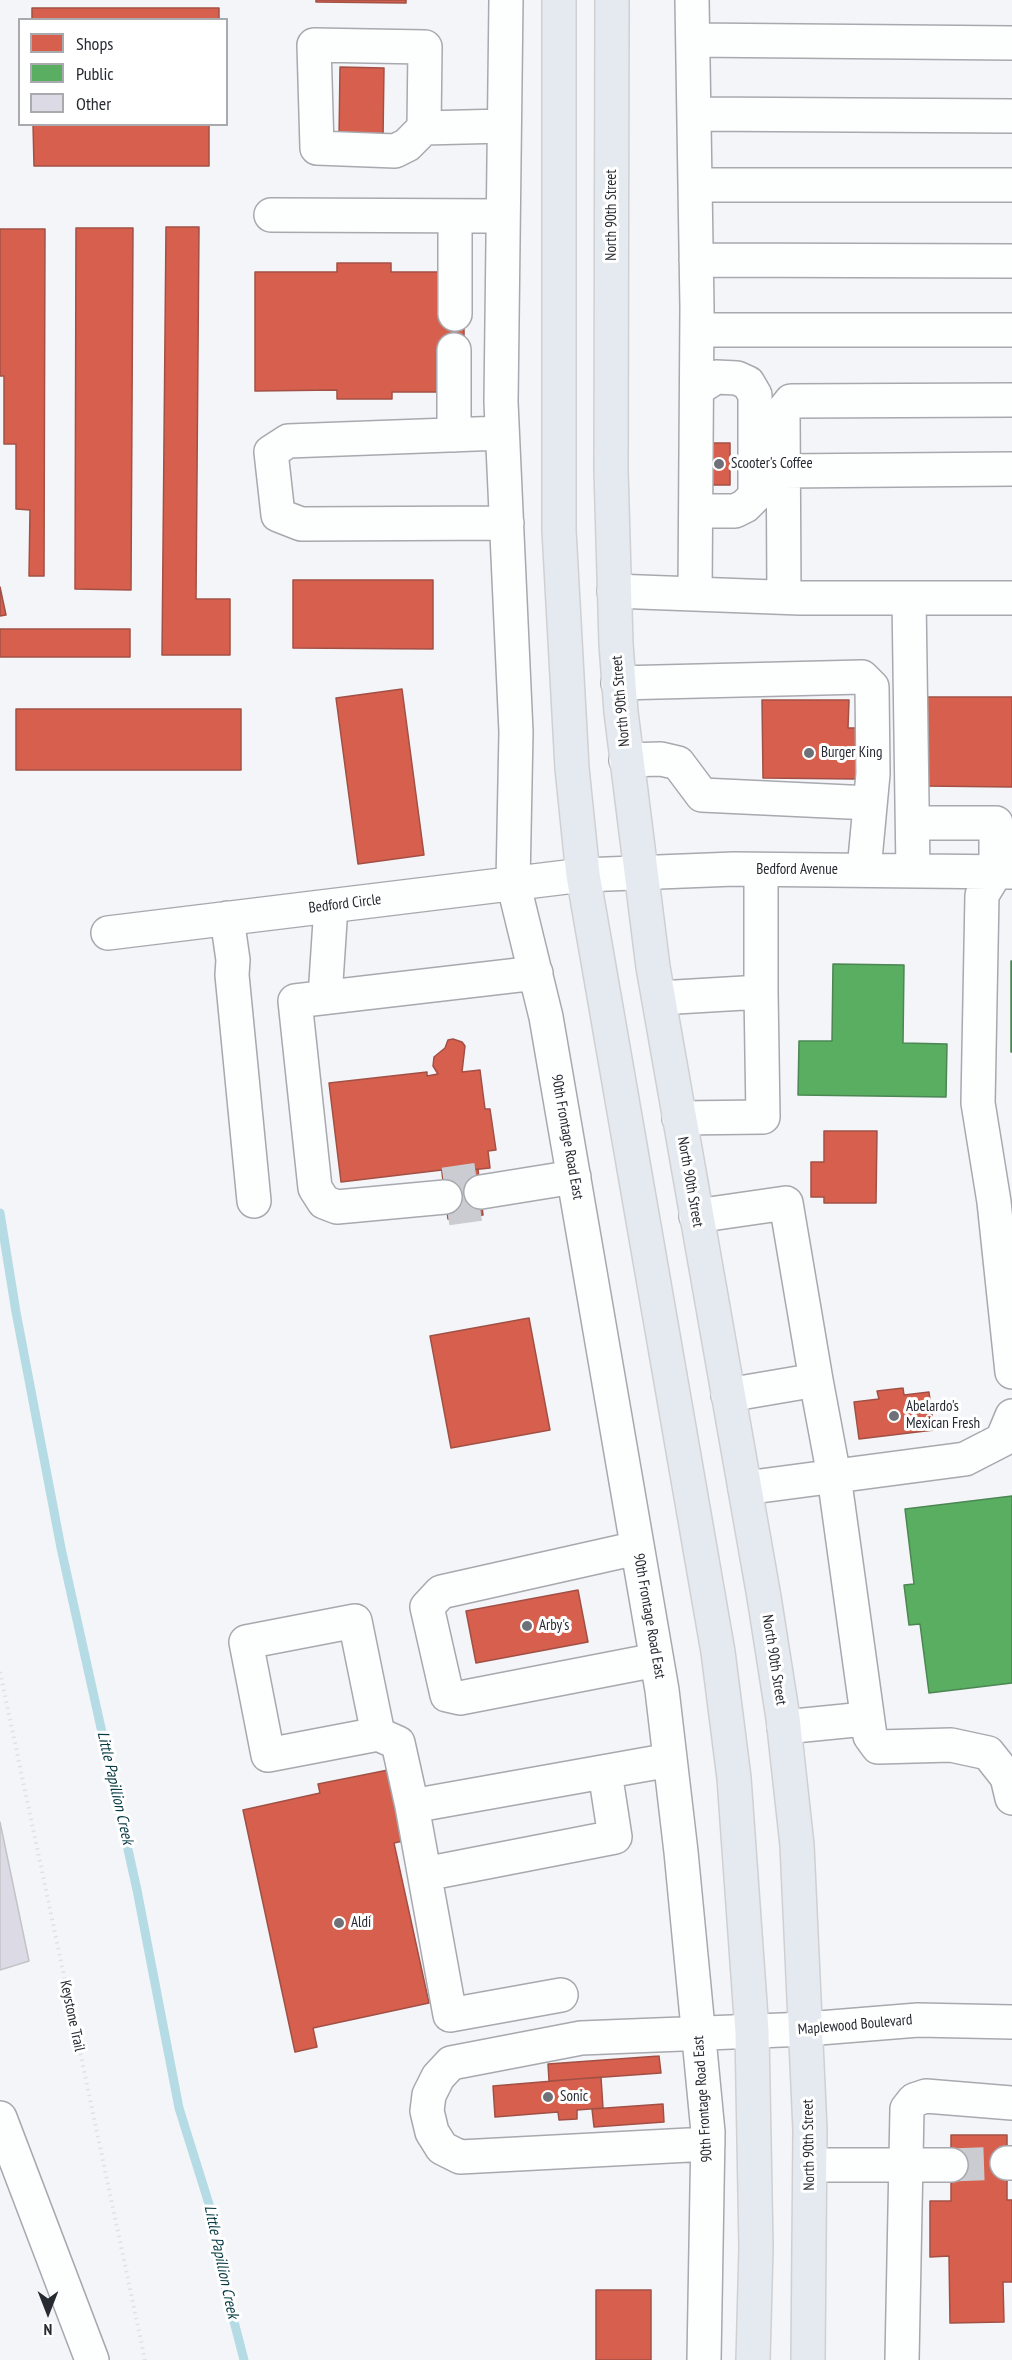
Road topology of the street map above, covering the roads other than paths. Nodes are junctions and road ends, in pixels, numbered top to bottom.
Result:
1 (506, 0) edge
2 (559, 0) edge
3 (612, 0) edge
4 (692, 0) edge
5 (693, 40) junction
6 (1012, 43) edge
7 (695, 114) junction
8 (1012, 116) edge
9 (504, 126) junction
10 (424, 128) dead end
11 (696, 185) junction
12 (1012, 185) edge
13 (271, 215) dead end
14 (455, 216) junction
15 (502, 216) junction
16 (696, 260) junction
17 (1012, 261) edge
18 (455, 314) dead end
19 (697, 330) junction
20 (1012, 330) edge
21 (454, 350) dead end
22 (697, 389) junction
23 (1012, 400) edge
24 (502, 433) junction
25 (454, 435) junction
26 (1012, 469) edge
27 (783, 471) junction
28 (696, 511) junction
29 (507, 523) junction
30 (614, 591) junction
31 (695, 594) junction
32 (784, 597) junction
33 (909, 598) junction
34 (1012, 598) edge
35 (618, 682) junction
36 (626, 760) junction
37 (870, 803) junction
38 (913, 823) junction
39 (1004, 823) edge
40 (761, 870) junction
41 (864, 870) junction
42 (639, 871) junction
43 (913, 871) junction
44 (1004, 872) edge
45 (583, 875) junction
46 (513, 882) junction
47 (331, 906) junction
48 (227, 918) junction
49 (108, 933) dead end
50 (536, 973) junction
51 (762, 992) junction
52 (659, 998) junction
53 (310, 999) junction
54 (679, 1118) junction
55 (574, 1177) junction
56 (487, 1191) tunnel mouth
57 (438, 1198) tunnel mouth
58 (254, 1201) dead end
59 (696, 1216) junction
60 (1012, 1372) edge
61 (816, 1380) junction
62 (728, 1395) junction
63 (1012, 1416) edge
64 (834, 1476) junction
65 (745, 1488) junction
66 (638, 1548) junction
67 (657, 1660) junction
68 (865, 1719) junction
69 (784, 1727) junction
70 (378, 1734) junction
71 (670, 1760) junction
72 (605, 1772) junction
73 (1012, 1798) edge
74 (412, 1806) junction
75 (425, 1874) junction
76 (561, 1995) dead end
77 (1012, 2022) edge
78 (807, 2029) junction
79 (752, 2032) junction
80 (699, 2034) junction
81 (1012, 2103) edge
82 (0, 2118) edge
83 (708, 2144) junction
84 (810, 2165) junction
85 (951, 2165) tunnel mouth
86 (906, 2166) junction
87 (92, 2360) edge
88 (704, 2360) edge
89 (753, 2360) edge
90 (808, 2360) edge
91 (902, 2360) edge

1 - 9 street, 90th Frontage Road East
2 - 45 main road
3 - 30 main road, North 90th Street
4 - 5 street
5 - 6 street
5 - 7 street
7 - 8 street
7 - 11 street
9 - 10 street
9 - 15 street, 90th Frontage Road East
11 - 12 street
11 - 16 street
13 - 14 street
14 - 15 street
14 - 18 street
15 - 24 street, 90th Frontage Road East
16 - 17 street
16 - 19 street
19 - 20 street
19 - 22 street
21 - 25 street
22 - 28 street
22 - 28 street
23 - 27 street
24 - 25 street
24 - 29 street, 90th Frontage Road East
25 - 29 street
26 - 27 street
27 - 32 street
28 - 31 street
29 - 46 street, 90th Frontage Road East
30 - 31 street
30 - 35 main road, North 90th Street
31 - 32 street
32 - 33 street
33 - 34 street
33 - 38 street
35 - 36 main road, North 90th Street
35 - 37 street
36 - 37 street
36 - 42 main road, North 90th Street
37 - 41 street
38 - 39 street
38 - 43 street
39 - 44 street
40 - 41 street, Bedford Avenue
40 - 42 street, Bedford Avenue
40 - 51 street
41 - 43 street, Bedford Avenue
42 - 45 street, Bedford Avenue
42 - 52 main road, North 90th Street
43 - 44 street, Bedford Avenue
44 - 60 street
45 - 46 street, Bedford Circle
45 - 79 main road
46 - 47 street, Bedford Circle
46 - 50 street, 90th Frontage Road East
47 - 48 street, Bedford Circle
47 - 53 street
48 - 49 street, Bedford Circle
48 - 58 street
50 - 53 street
50 - 55 street, 90th Frontage Road East
51 - 52 street
51 - 54 street
52 - 54 main road, North 90th Street
53 - 57 street
54 - 59 main road, North 90th Street
55 - 56 street
55 - 66 street, 90th Frontage Road East
59 - 61 street
59 - 62 main road, North 90th Street
61 - 62 street
61 - 64 street
62 - 65 main road, North 90th Street
63 - 64 street
64 - 65 street
64 - 68 street
65 - 69 main road, North 90th Street
66 - 67 street, 90th Frontage Road East
66 - 67 street
67 - 71 street, 90th Frontage Road East
68 - 69 street
68 - 73 street
69 - 78 main road, North 90th Street
70 - 70 street
70 - 74 street
71 - 72 street
71 - 80 street, 90th Frontage Road East
72 - 74 street
72 - 75 street
74 - 75 street
75 - 76 street
77 - 78 street, Maplewood Boulevard
78 - 79 street, Maplewood Boulevard
78 - 84 main road, North 90th Street
79 - 80 street, Maplewood Boulevard
79 - 89 main road
80 - 83 street, 90th Frontage Road East
80 - 83 street, Maplewood Boulevard
81 - 86 street
82 - 87 street
83 - 88 street, 90th Frontage Road East
84 - 86 street
84 - 90 main road, North 90th Street
85 - 86 street
86 - 91 street

